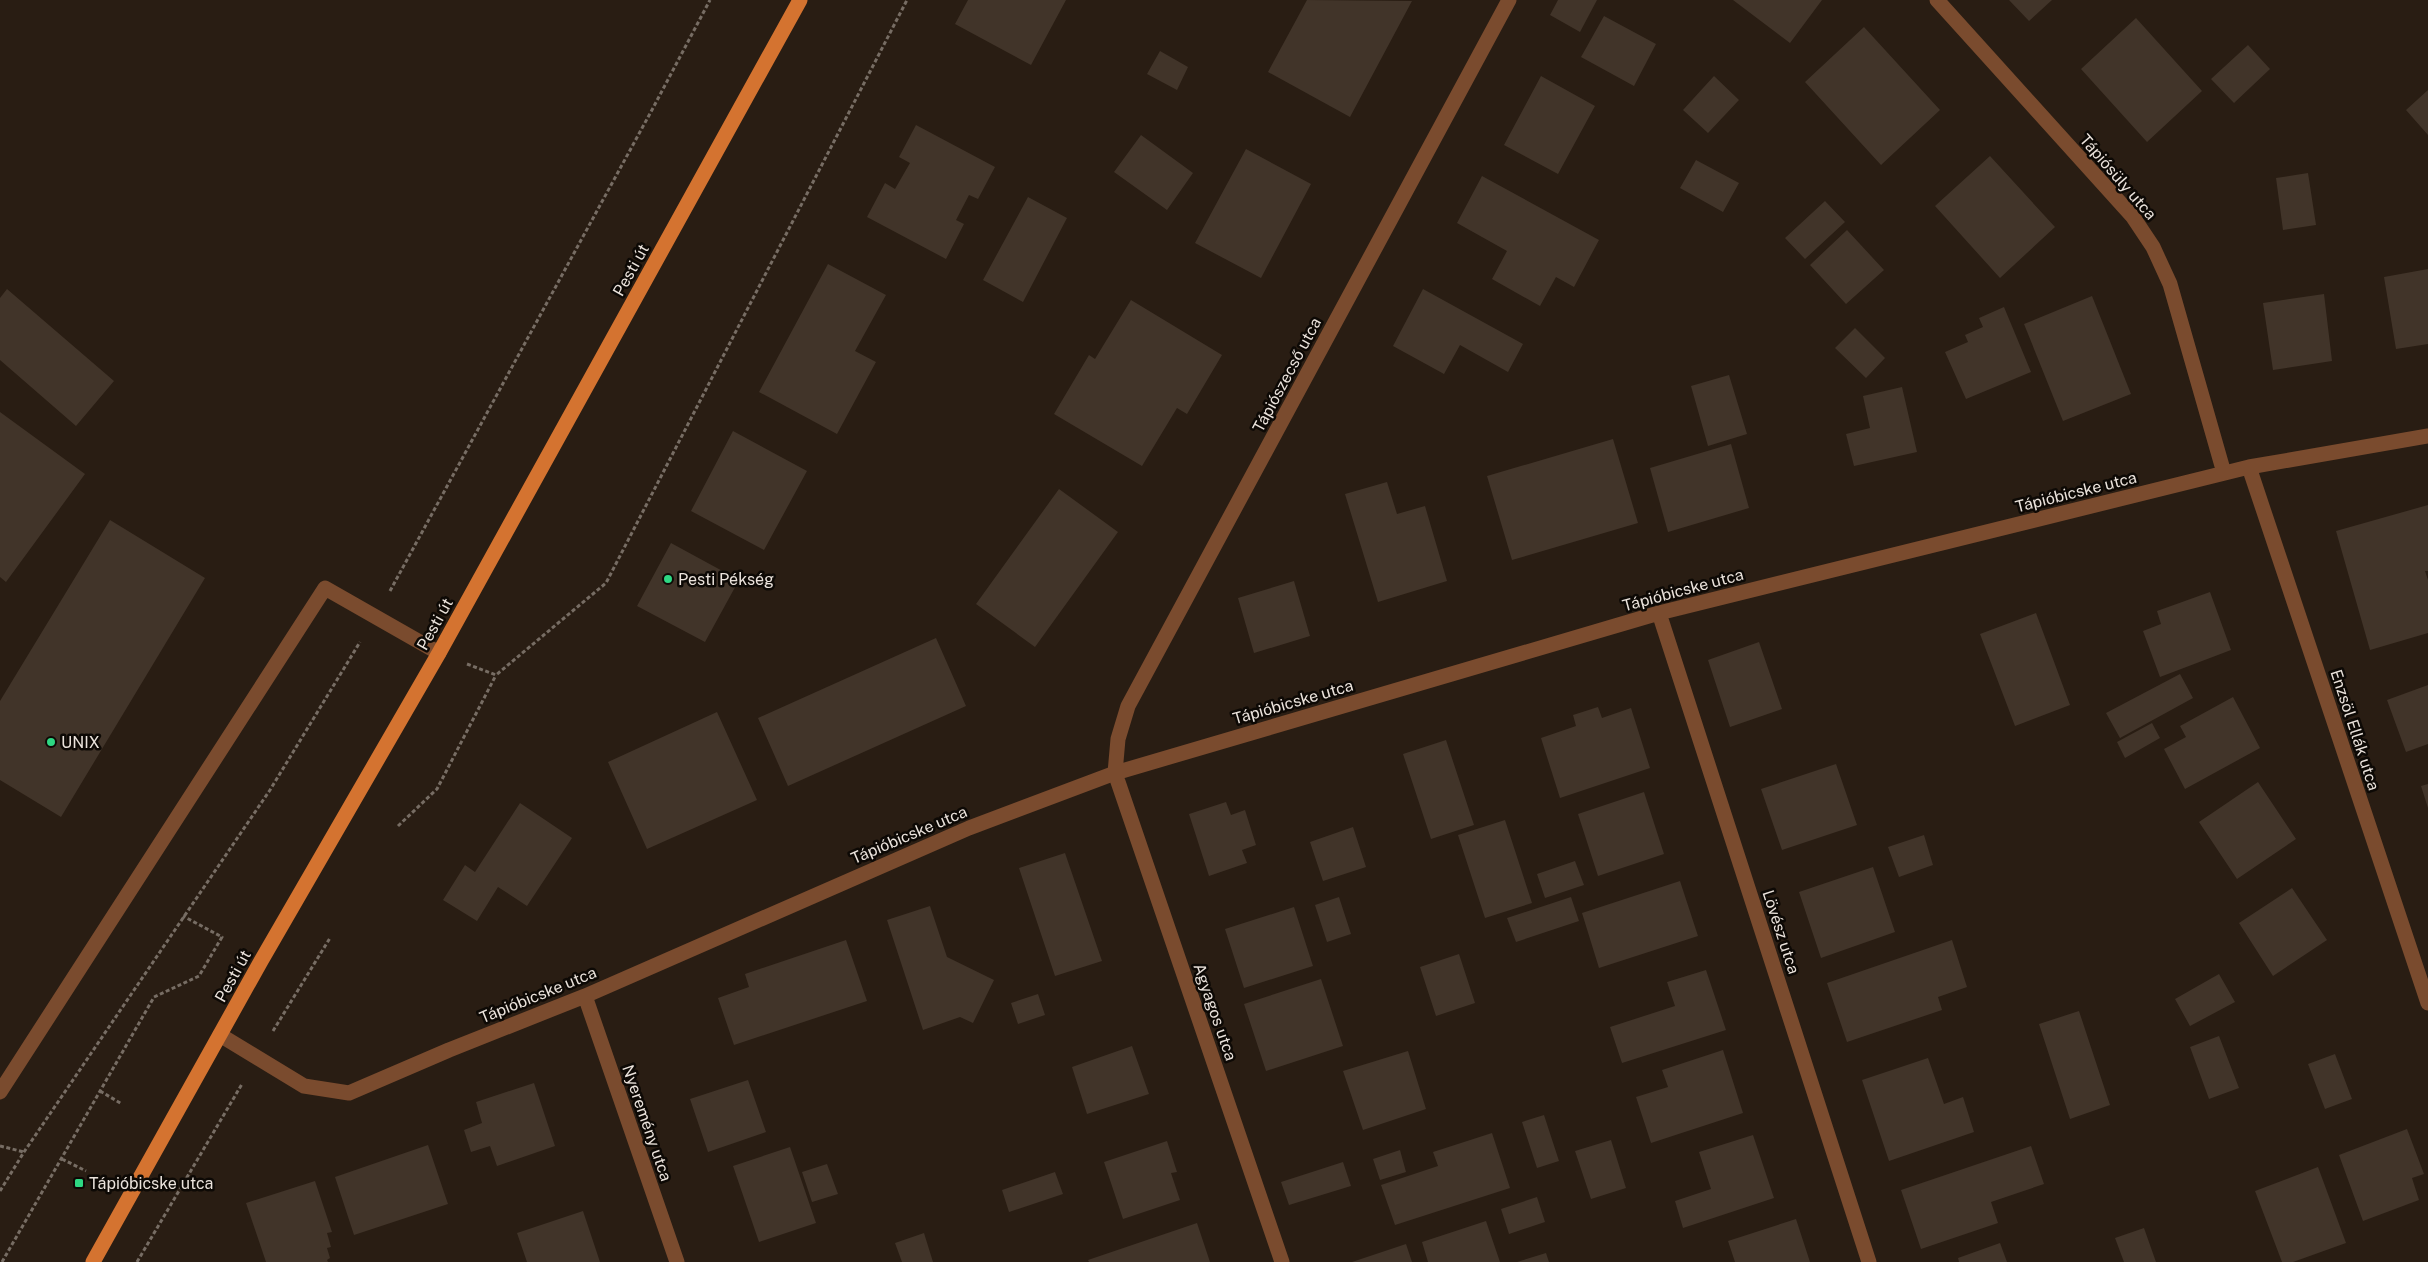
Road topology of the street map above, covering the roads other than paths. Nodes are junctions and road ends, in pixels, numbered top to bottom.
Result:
1 (800, 0) edge
2 (1509, 0) edge
3 (1937, 0) edge
4 (2428, 436) edge
5 (2249, 467) junction
6 (2224, 473) junction
7 (1659, 613) junction
8 (439, 653) junction
9 (1115, 773) junction
10 (585, 996) junction
11 (2428, 1003) edge
12 (220, 1035) junction
13 (0, 1092) edge
14 (93, 1262) edge
15 (677, 1262) edge
16 (1282, 1262) edge
17 (1869, 1262) edge

1 - 8 main road, Pesti út
2 - 9 street, Tápiószecső utca
3 - 6 street, Tápiósüly utca
4 - 5 street, Tápióbicske utca
5 - 6 street, Tápióbicske utca
5 - 11 street, Enzsöl Ellák utca
6 - 7 street, Tápióbicske utca
7 - 9 street, Tápióbicske utca
7 - 17 street, Lövész utca
8 - 12 main road, Pesti út
8 - 13 street
9 - 10 street, Tápióbicske utca
9 - 16 street, Agyagos utca
10 - 12 street, Tápióbicske utca
10 - 15 street, Nyeremény utca
12 - 14 main road, Pesti út

